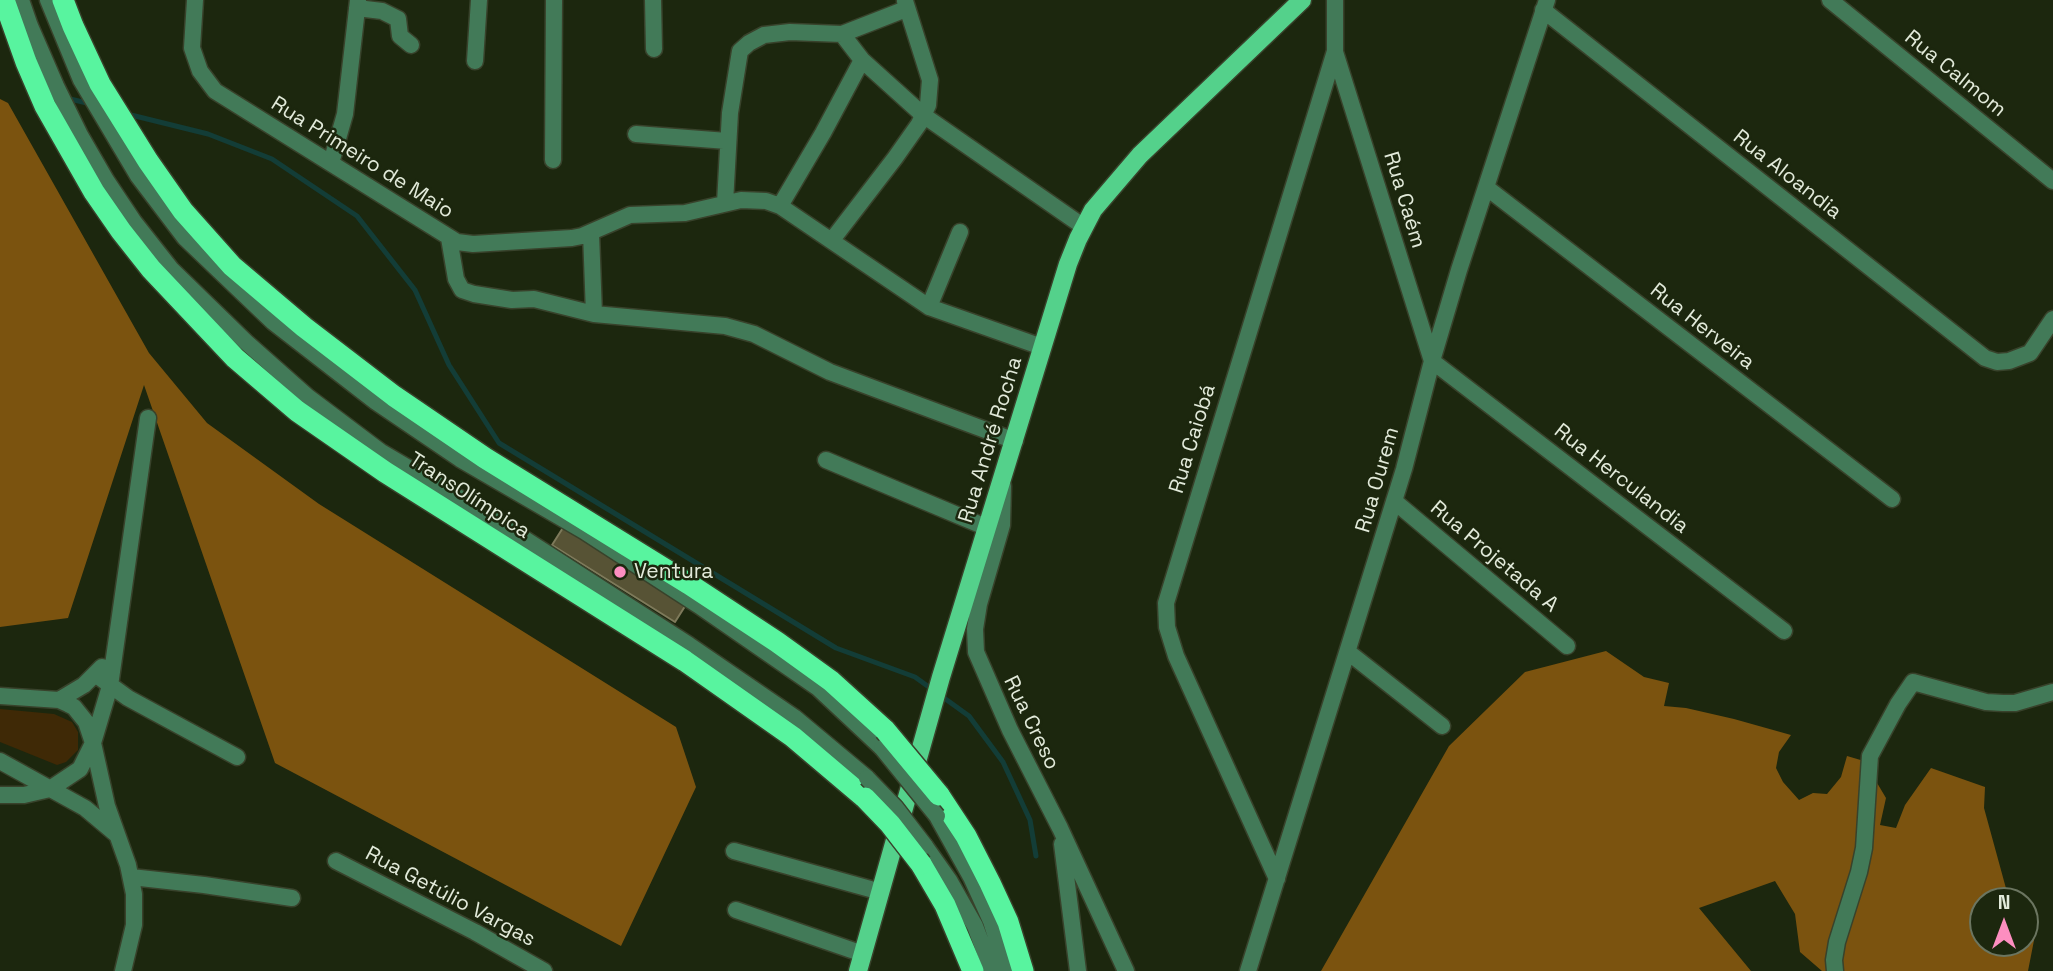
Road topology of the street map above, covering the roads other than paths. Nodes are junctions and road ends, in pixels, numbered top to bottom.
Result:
1 (4, 0) edge
2 (22, 0) edge
3 (48, 0) edge
4 (63, 0) edge
5 (195, 0) edge
6 (479, 0) edge
7 (554, 0) edge
8 (653, 0) edge
9 (1302, 0) edge
10 (1335, 0) edge
11 (1830, 0) edge
12 (358, 4) edge
13 (905, 4) edge
14 (1545, 5) edge
15 (842, 34) junction
16 (411, 45) dead end
17 (654, 49) dead end
18 (1335, 51) junction
19 (862, 60) junction
20 (475, 61) dead end
21 (923, 115) junction
22 (636, 134) dead end
23 (727, 141) junction
24 (553, 160) dead end
25 (331, 163) junction
26 (2053, 181) edge
27 (1487, 188) junction
28 (725, 203) junction
29 (780, 205) junction
30 (1084, 227) junction
31 (960, 232) dead end
32 (591, 233) junction
33 (449, 238) junction
34 (832, 240) junction
35 (929, 307) junction
36 (594, 314) junction
37 (2053, 319) edge
38 (1042, 347) junction
39 (1432, 361) junction
40 (148, 418) dead end
41 (1015, 441) junction
42 (826, 460) dead end
43 (1003, 480) junction
44 (1892, 499) dead end
45 (1394, 501) junction
46 (988, 528) junction
47 (1784, 631) dead end
48 (1567, 646) dead end
49 (115, 647) junction
50 (1348, 652) junction
51 (95, 674) junction
52 (110, 686) junction
53 (2053, 692) edge
54 (0, 696) edge
55 (59, 700) junction
56 (1442, 726) dead end
57 (883, 739) junction
58 (93, 743) junction
59 (237, 757) dead end
60 (0, 761) edge
61 (866, 788) junction
62 (50, 789) junction
63 (0, 795) edge
64 (938, 806) junction
65 (1060, 828) junction
66 (118, 836) junction
67 (734, 851) dead end
68 (923, 855) junction
69 (336, 861) dead end
70 (131, 877) junction
71 (1277, 879) junction
72 (881, 892) junction
73 (292, 898) dead end
74 (736, 910) dead end
75 (860, 962) edge
76 (123, 971) edge
77 (544, 971) edge
78 (973, 971) edge
79 (992, 971) edge
80 (1007, 971) edge
81 (1023, 971) edge
82 (1079, 971) edge
83 (1126, 971) edge
84 (1248, 971) edge
85 (1835, 971) edge

1 - 61 highway, TransOlímpica
2 - 61 street, TransOlímpica
3 - 57 street, TransOlímpica
4 - 57 highway, TransOlímpica
5 - 25 street, Rua Primeiro de Maio
6 - 20 street
7 - 24 street
8 - 17 street
9 - 30 main road, Rua André Rocha
10 - 18 street, Rua Caiobá
11 - 26 street, Rua Calmom
12 - 16 street
12 - 25 street
13 - 15 street
13 - 21 street
14 - 27 street, Rua Ourem
14 - 37 street, Rua Aloandia
15 - 19 street
15 - 23 street
18 - 39 street, Rua Caém
18 - 71 street, Rua Caiobá
19 - 21 street
19 - 29 street
21 - 30 street
21 - 34 street
22 - 23 street
23 - 28 street
25 - 33 street, Rua Primeiro de Maio
27 - 39 street, Rua Ourem
27 - 44 street, Rua Herveira
28 - 29 street, Rua Primeiro de Maio
28 - 32 street, Rua Primeiro de Maio
29 - 34 street, Rua Primeiro de Maio
30 - 38 main road, Rua André Rocha
31 - 35 street
32 - 33 street, Rua Primeiro de Maio
32 - 36 street
33 - 36 street
34 - 35 street, Rua Primeiro de Maio
35 - 38 street, Rua Primeiro de Maio
36 - 41 street
38 - 41 main road, Rua André Rocha
39 - 45 street, Rua Ourem
39 - 47 street, Rua Herculandia
40 - 49 street
41 - 43 main road, Rua André Rocha
42 - 46 street
43 - 46 main road, Rua André Rocha
43 - 65 street, Rua Creso
45 - 48 street, Rua Projetada A
45 - 50 street, Rua Ourem
46 - 72 main road, Rua André Rocha
49 - 51 street
49 - 52 street
50 - 56 street
50 - 71 street, Rua Ourem
51 - 52 street
51 - 55 street
52 - 58 street
52 - 59 street
53 - 85 street
54 - 55 street
55 - 58 street
57 - 64 highway, TransOlímpica, bridge
58 - 62 street
58 - 66 street
60 - 62 street
61 - 68 highway, TransOlímpica, bridge
62 - 63 street
62 - 66 street
64 - 80 street
64 - 81 highway, TransOlímpica
65 - 82 street
65 - 83 street, Rua Creso
66 - 70 street
67 - 72 street
68 - 78 highway, TransOlímpica
68 - 79 street
69 - 77 street, Rua Getúlio Vargas
70 - 73 street
70 - 76 street
71 - 84 street, Rua Ourem
72 - 75 main road, Rua André Rocha
74 - 75 street

